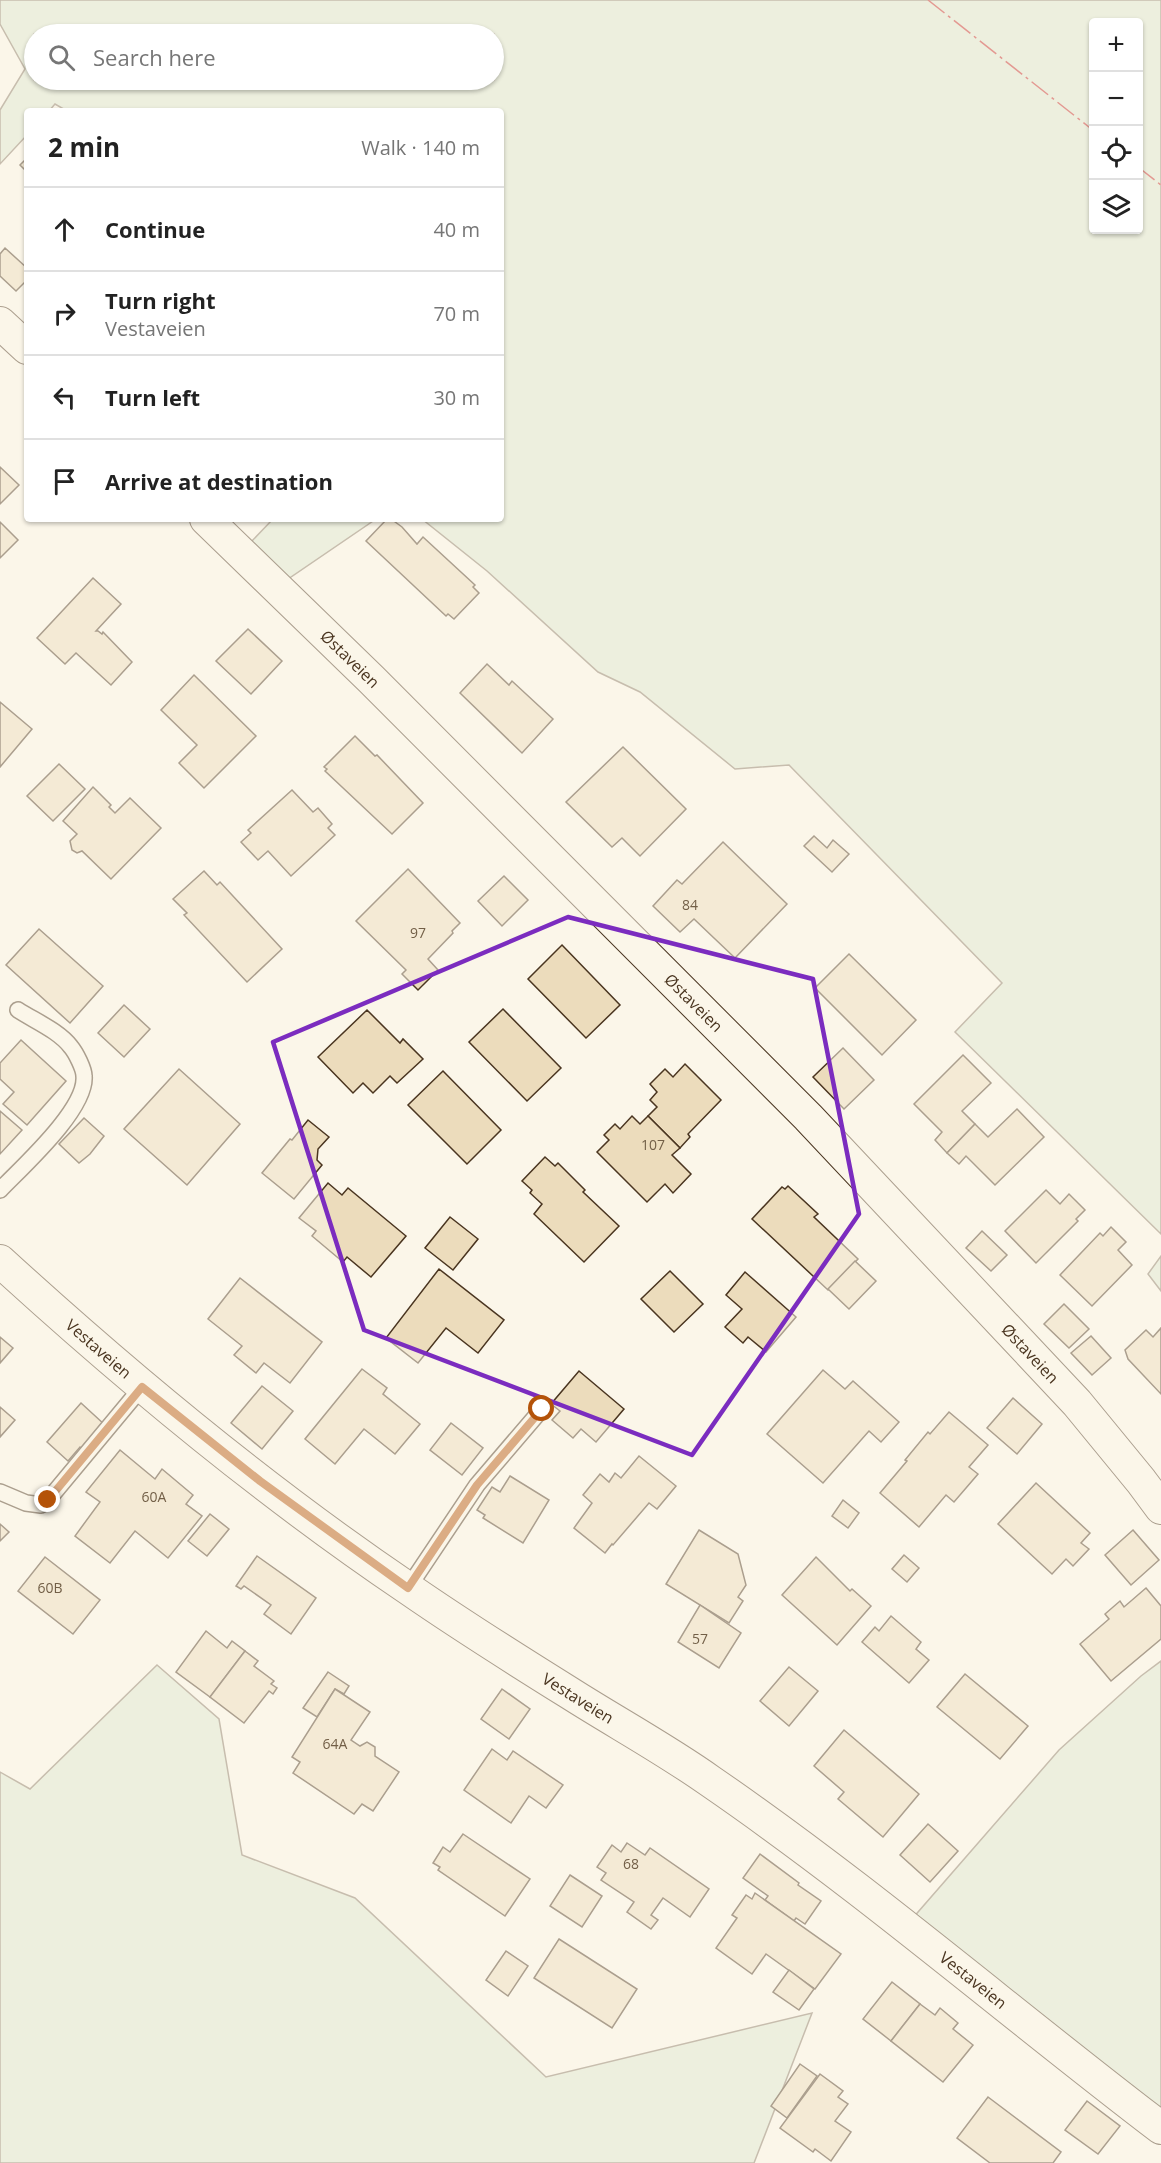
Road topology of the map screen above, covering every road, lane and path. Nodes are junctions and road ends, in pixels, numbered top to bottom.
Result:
1 (0, 323) edge
2 (24, 345) edge
3 (209, 522) edge
4 (18, 1010) dead end
5 (0, 1190) edge
6 (0, 1261) edge
7 (142, 1387) junction
8 (542, 1409) dead end
9 (0, 1492) edge
10 (1161, 1508) edge
11 (408, 1588) junction
12 (1161, 2128) edge

1 - 2 street
3 - 10 street, Østaveien
4 - 5 lane
6 - 7 street, Vestaveien
7 - 9 lane
7 - 11 street, Vestaveien
8 - 11 lane
11 - 12 street, Vestaveien

